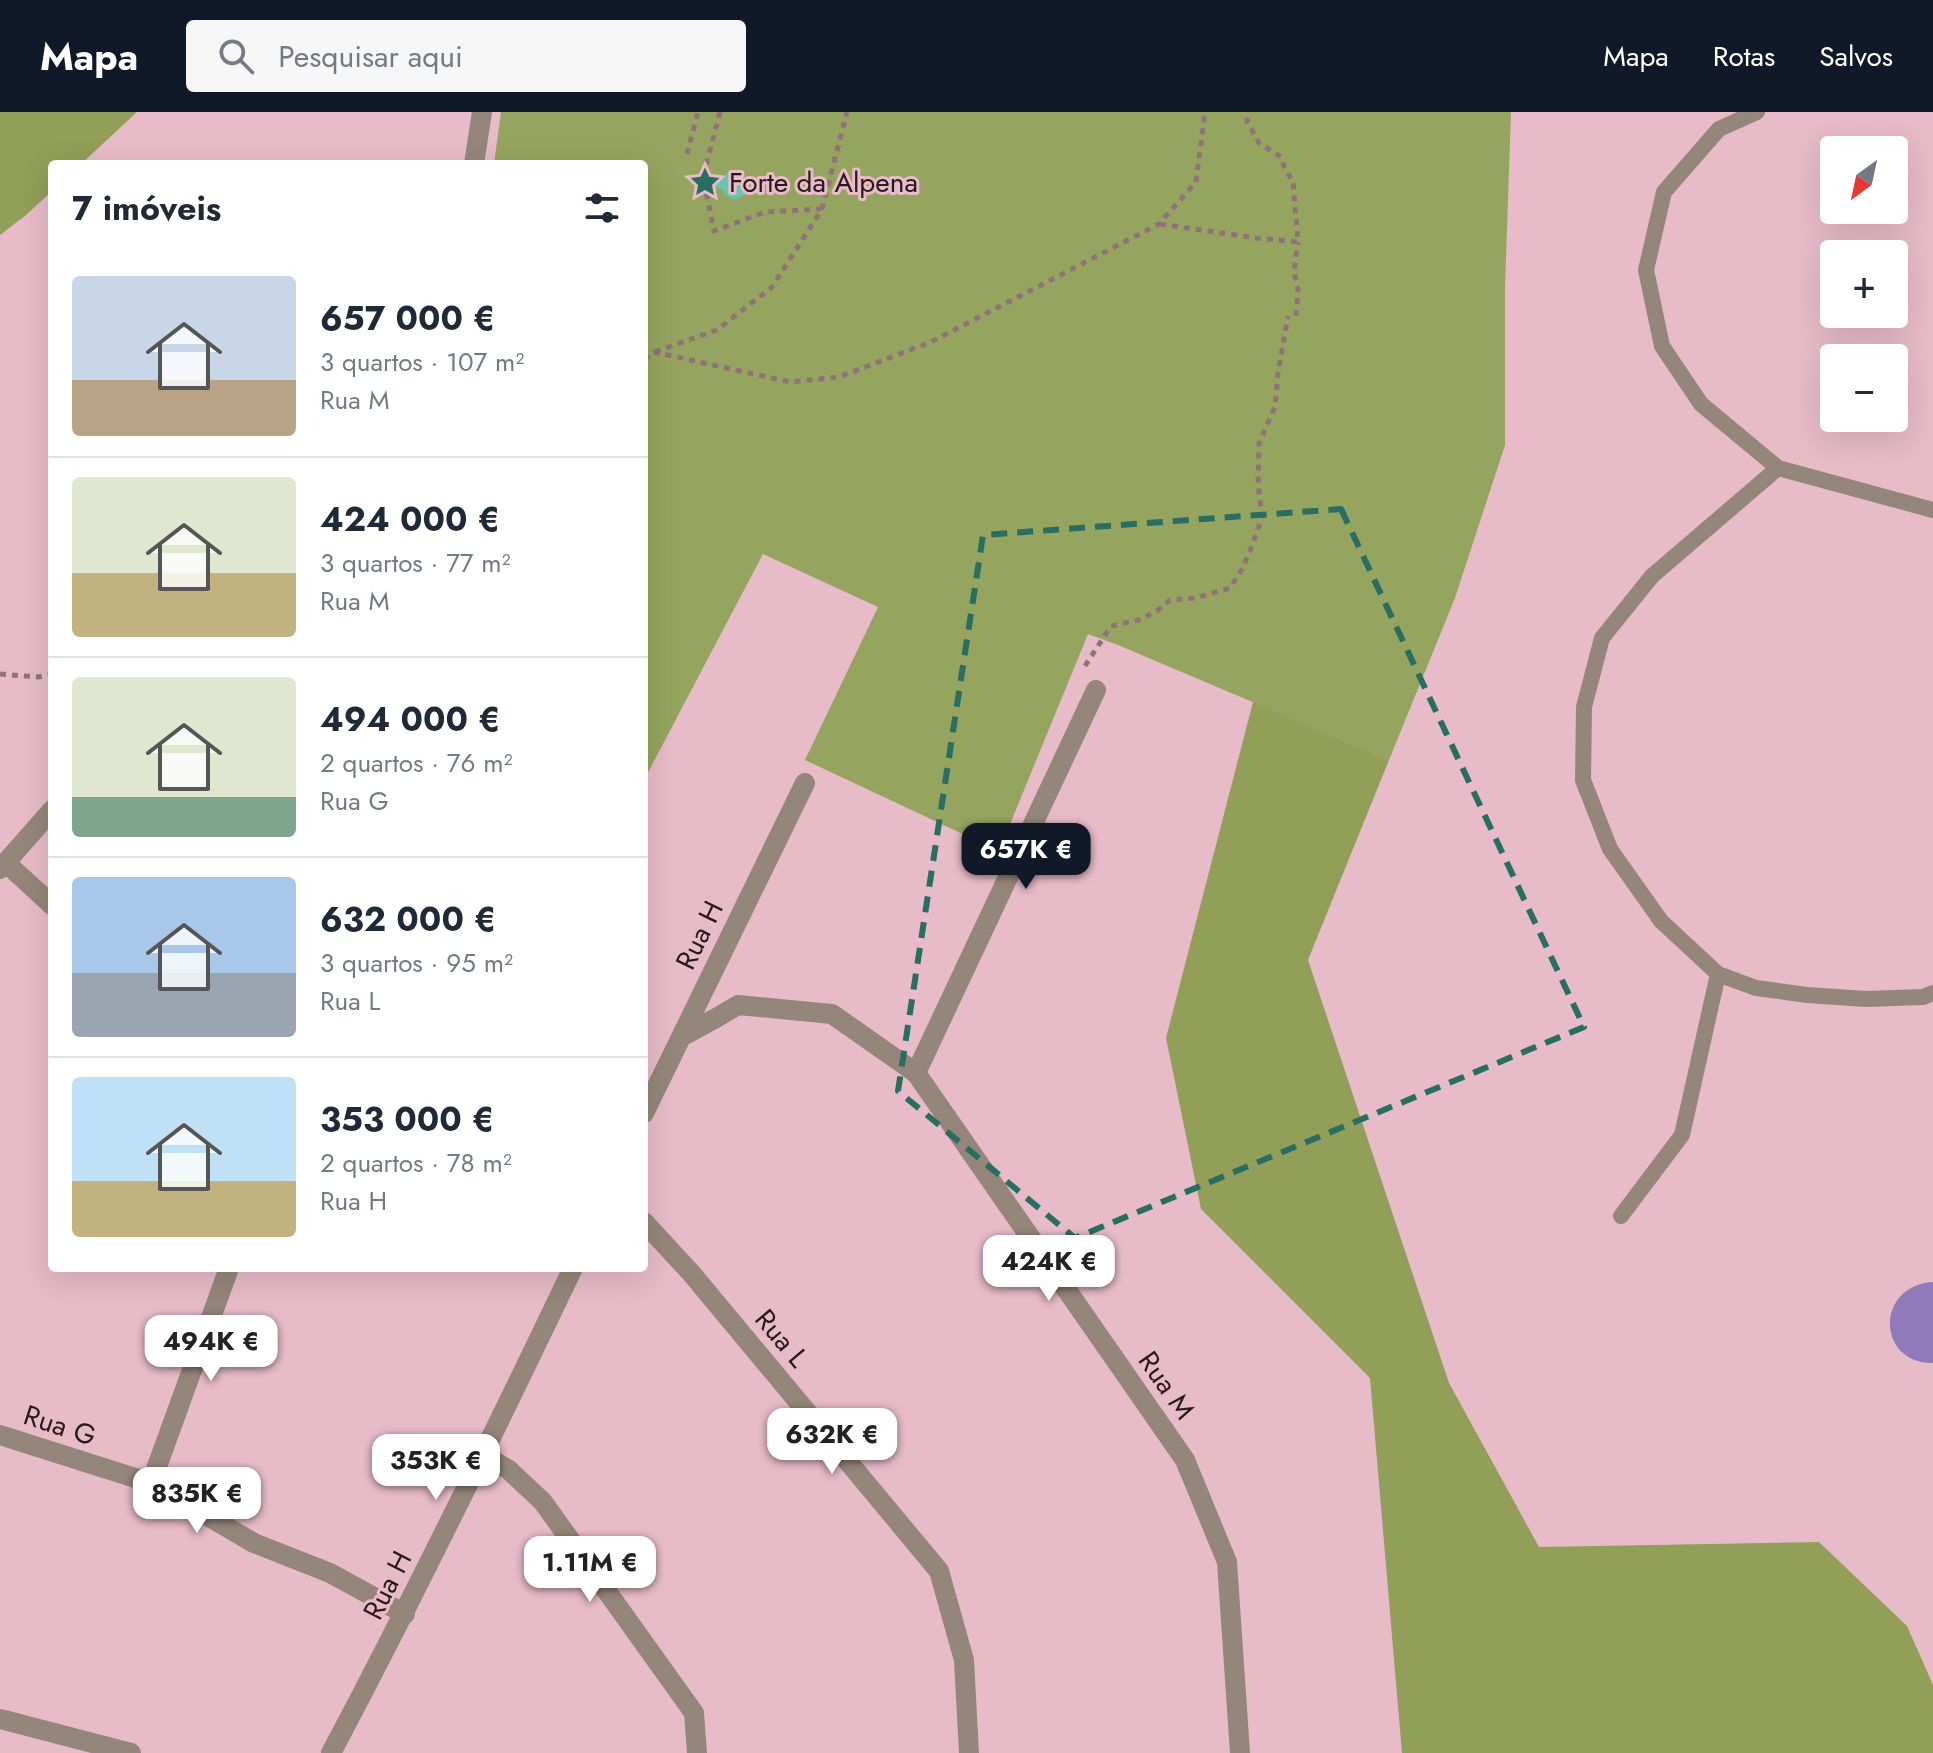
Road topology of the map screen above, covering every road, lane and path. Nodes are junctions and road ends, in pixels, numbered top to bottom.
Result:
1 (482, 112) edge
2 (698, 112) edge
3 (720, 112) edge
4 (847, 112) edge
5 (1205, 112) edge
6 (1248, 112) edge
7 (1757, 112) edge
8 (687, 154) dead end
9 (475, 160) edge
10 (822, 209) junction
11 (1159, 224) junction
12 (1298, 242) junction
13 (1288, 316) dead end
14 (1296, 316) dead end
15 (654, 352) junction
16 (648, 356) edge
17 (1778, 468) junction
18 (1933, 510) edge
19 (1083, 669) dead end
20 (0, 674) edge
21 (48, 675) edge
22 (1096, 690) dead end
23 (805, 783) dead end
24 (48, 815) edge
25 (3, 866) edge
26 (48, 902) edge
27 (1718, 974) junction
28 (1933, 993) edge
29 (681, 1037) junction
30 (916, 1073) junction
31 (648, 1097) edge
32 (1621, 1216) dead end
33 (648, 1226) edge
34 (228, 1272) edge
35 (571, 1272) edge
36 (0, 1435) edge
37 (484, 1455) junction
38 (151, 1483) junction
39 (405, 1614) junction
40 (0, 1719) edge
41 (131, 1753) edge
42 (331, 1753) edge
43 (697, 1753) edge
44 (969, 1753) edge
45 (1240, 1753) edge

1 - 9 street
2 - 8 path
3 - 10 path
4 - 10 path
5 - 11 path
6 - 12 path
7 - 17 lane
10 - 15 path
11 - 12 path
11 - 15 path
12 - 14 path
13 - 19 path
15 - 16 path
17 - 18 lane
17 - 27 lane
20 - 21 path
22 - 30 street
23 - 29 street, Rua H
24 - 25 street
25 - 26 street
27 - 28 lane
27 - 32 lane
29 - 30 street, Rua M
29 - 31 street, Rua H
30 - 45 street, Rua M
33 - 44 street, Rua L
34 - 38 street
35 - 37 street, Rua H
36 - 38 street, Rua G
37 - 39 street, Rua H
37 - 43 street
38 - 39 street, Rua G
39 - 42 street, Rua H
40 - 41 street

